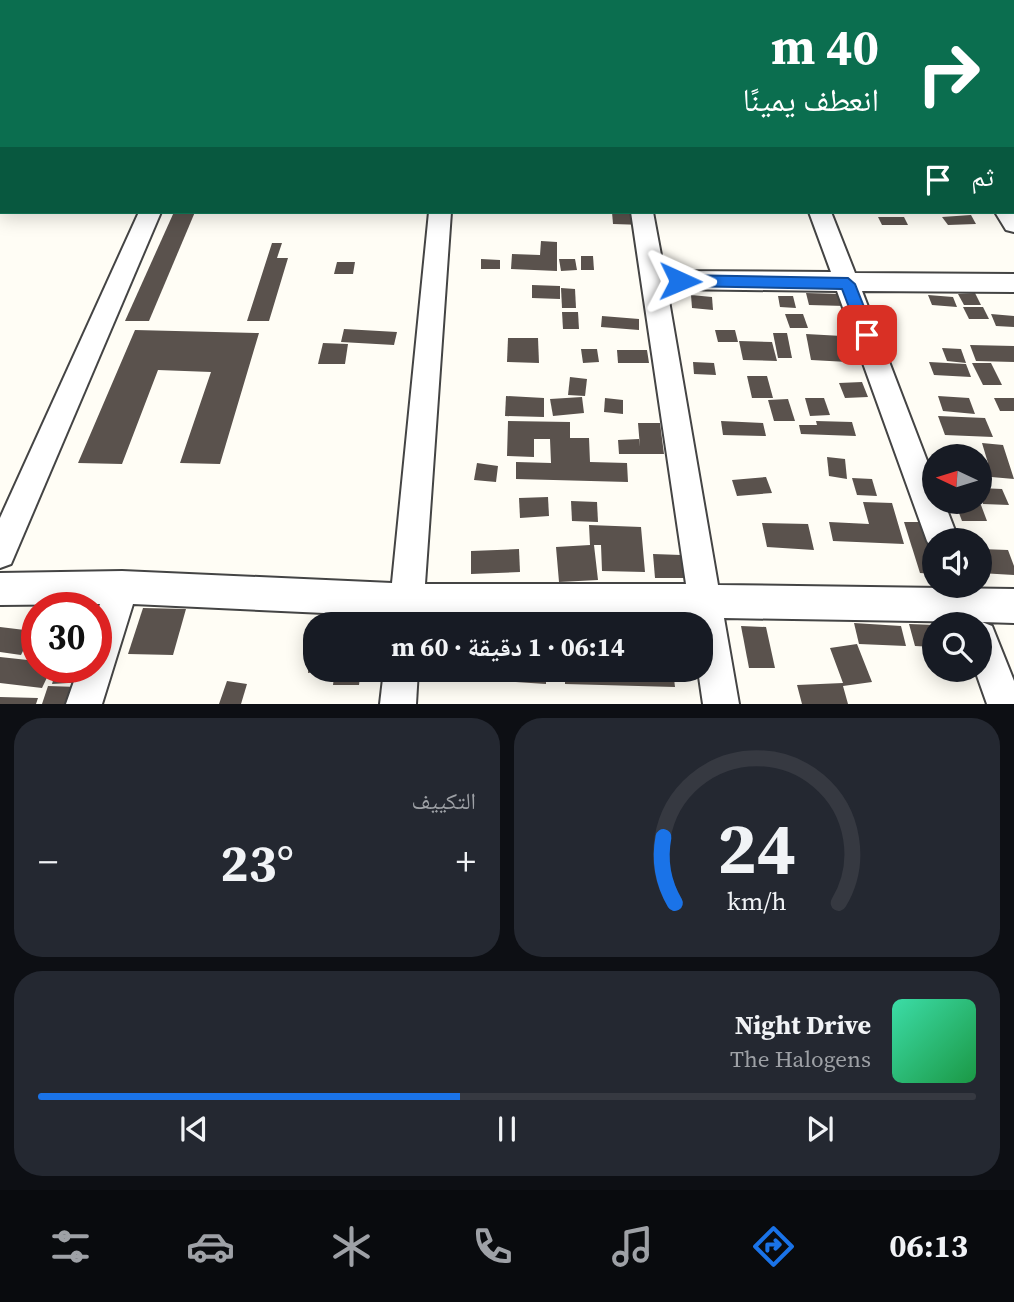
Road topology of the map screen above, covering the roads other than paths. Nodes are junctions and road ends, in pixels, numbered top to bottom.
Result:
1 (149, 214) edge
2 (440, 214) edge
3 (642, 214) edge
4 (821, 214) edge
5 (652, 280) junction
6 (1014, 283) edge
7 (848, 284) junction
8 (938, 528) edge
9 (0, 553) edge
10 (122, 587) junction
11 (0, 589) edge
12 (705, 601) junction
13 (968, 606) edge
14 (1014, 606) edge
15 (406, 612) edge
16 (112, 617) edge
17 (992, 670) edge
18 (400, 682) edge
19 (91, 683) edge
20 (84, 704) edge
21 (398, 704) edge
22 (721, 704) edge
23 (1005, 704) edge

1 - 9 street
2 - 15 street
3 - 5 street
4 - 7 street
5 - 7 street
5 - 12 street
6 - 7 street
7 - 8 street
10 - 11 street
10 - 15 street
10 - 16 street
12 - 13 street
12 - 15 street
12 - 22 street
13 - 14 street
17 - 23 street
18 - 21 street
19 - 20 street

